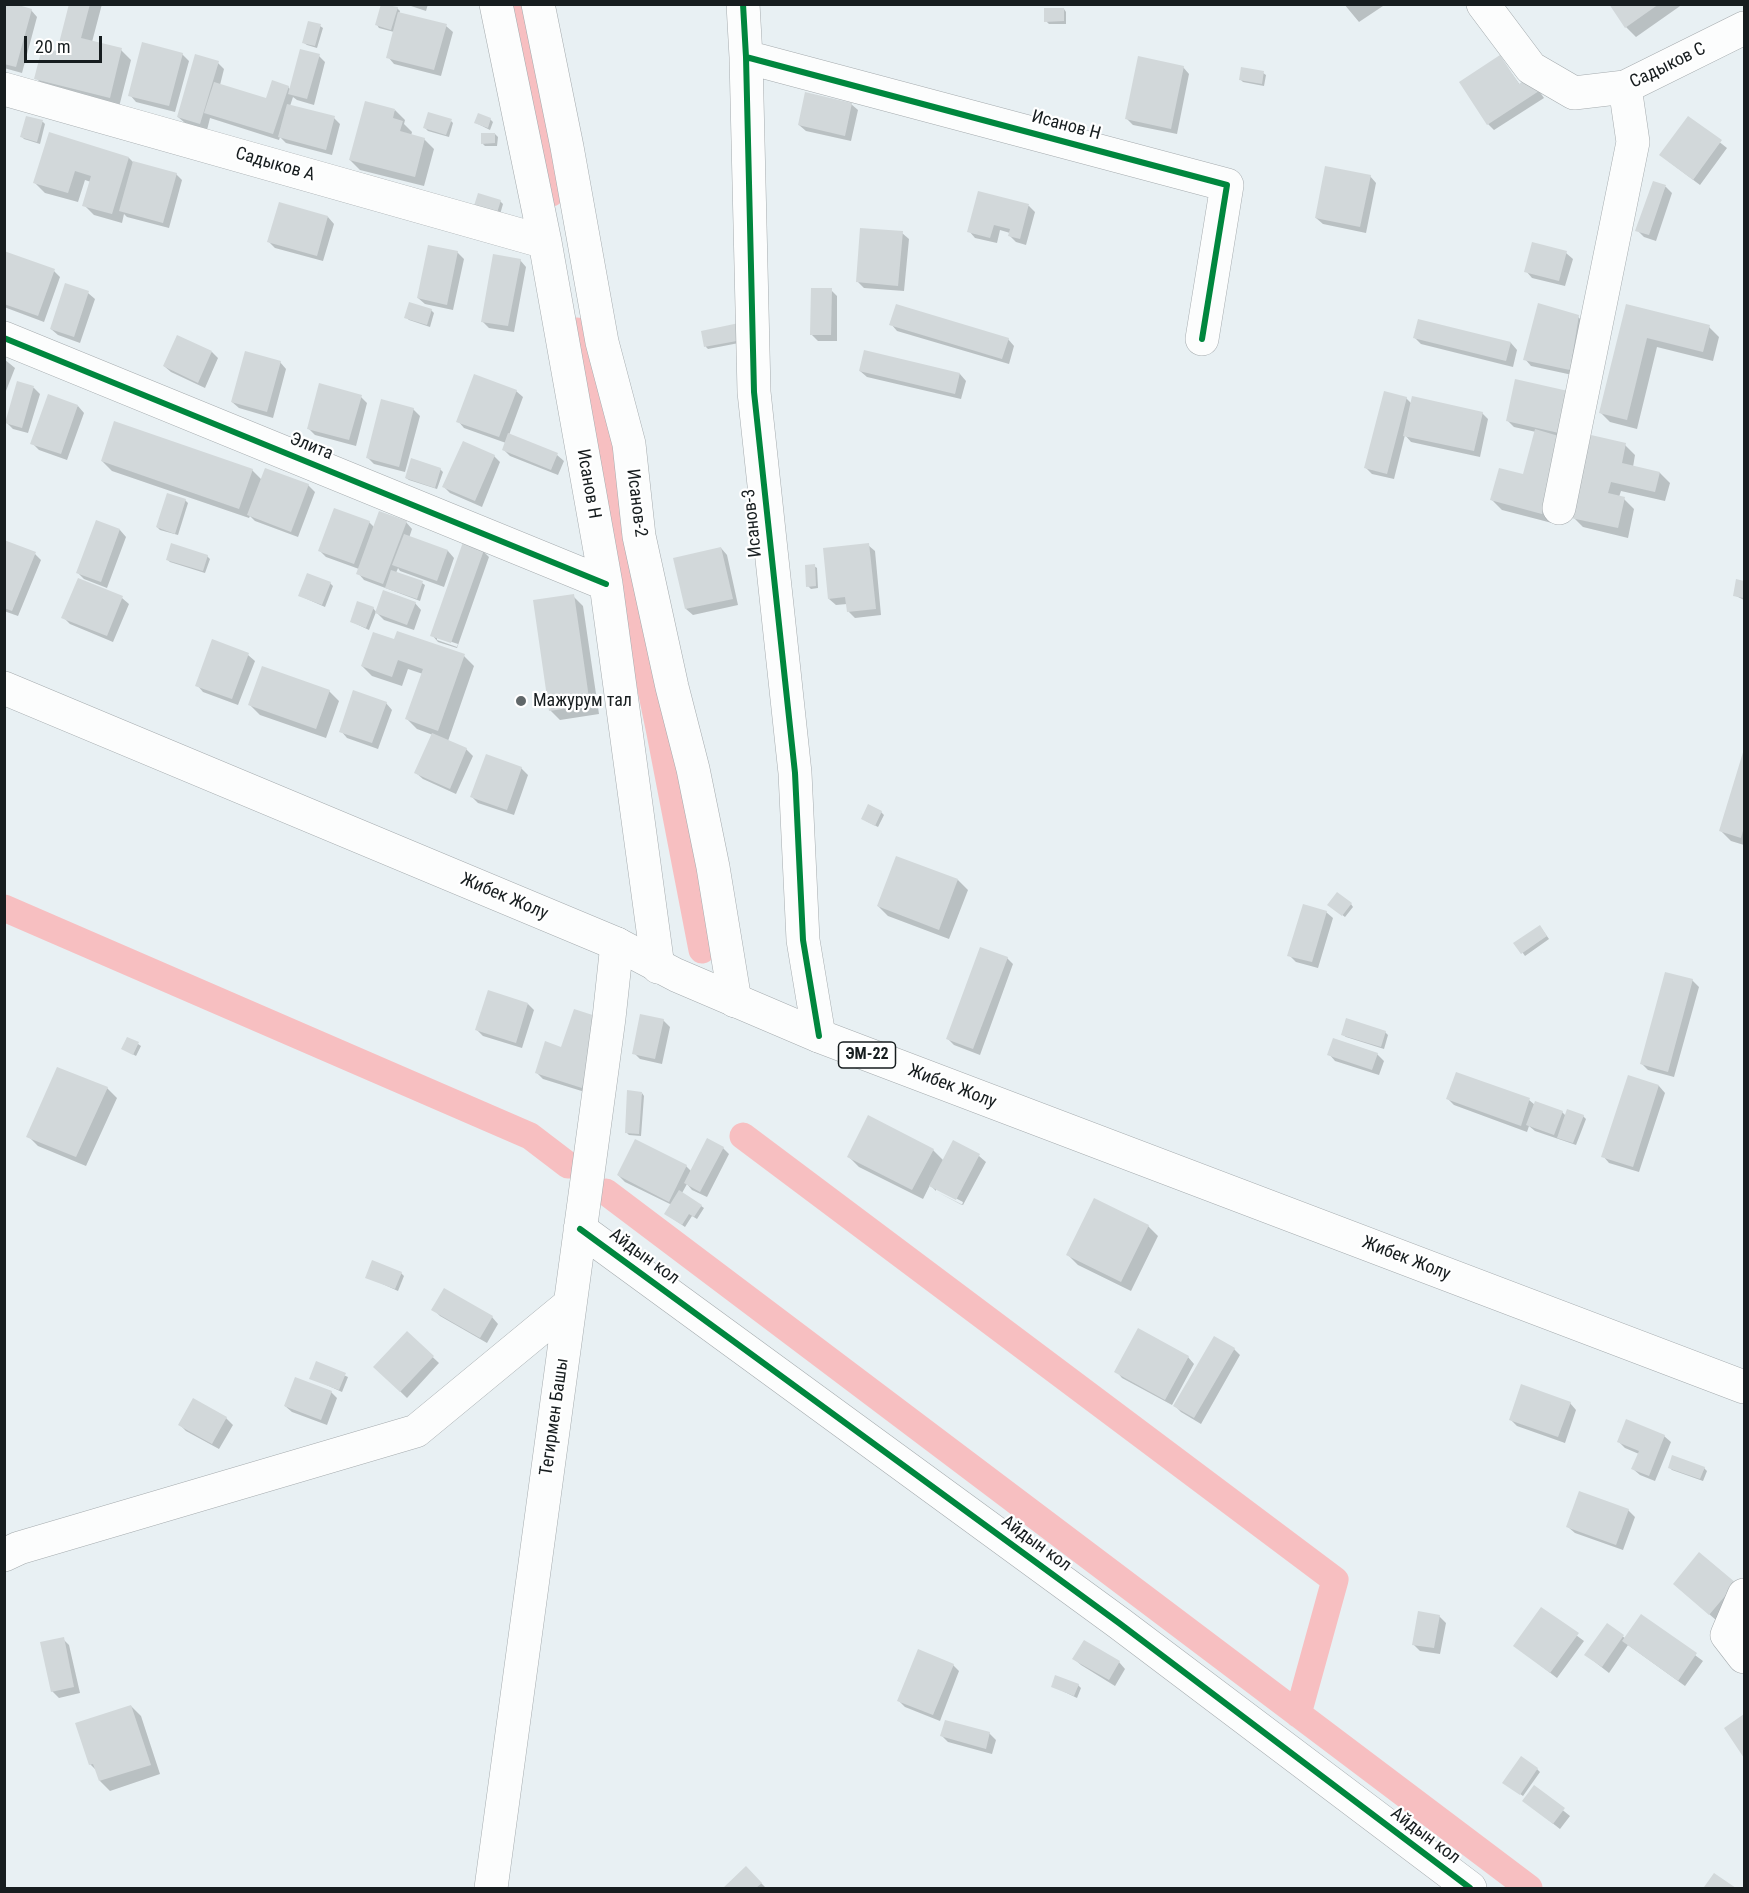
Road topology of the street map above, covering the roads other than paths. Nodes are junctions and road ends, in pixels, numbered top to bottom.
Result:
1 (496, 4) edge
2 (538, 4) edge
3 (743, 4) edge
4 (1483, 4) edge
5 (1744, 28) edge
6 (746, 57) junction
7 (1625, 87) junction
8 (4, 89) edge
9 (545, 242) junction
10 (4, 338) edge
11 (1202, 339) dead end
12 (1559, 508) dead end
13 (606, 584) junction
14 (4, 688) edge
15 (617, 945) junction
16 (658, 967) junction
17 (735, 1001) junction
18 (819, 1036) junction
19 (580, 1229) junction
20 (570, 1304) junction
21 (1744, 1387) edge
22 (9, 1546) edge
23 (1744, 1595) edge
24 (1744, 1657) edge
25 (491, 1888) edge
26 (1470, 1888) edge

1 - 9 street, Исанов Н
2 - 17 street, Исанов-2
3 - 6 street, Исанов-3
4 - 7 street, Садыков С
5 - 7 street, Садыков С
6 - 11 street, Исанов Н
6 - 18 street, Исанов-3
7 - 12 street
8 - 9 street, Садыков А
9 - 13 street, Исанов Н
10 - 13 street, Элита
13 - 16 street, Исанов Н
14 - 15 street, Жибек Жолу / ЭМ-22
15 - 16 street, Жибек Жолу / ЭМ-22
15 - 19 street, Тегирмен Башы
16 - 17 street, Жибек Жолу / ЭМ-22
17 - 18 street, Жибек Жолу / ЭМ-22
18 - 21 street, Жибек Жолу / ЭМ-22
19 - 20 street, Тегирмен Башы
19 - 26 street, Айдын кол
20 - 22 street
20 - 25 street, Тегирмен Башы
23 - 24 street

